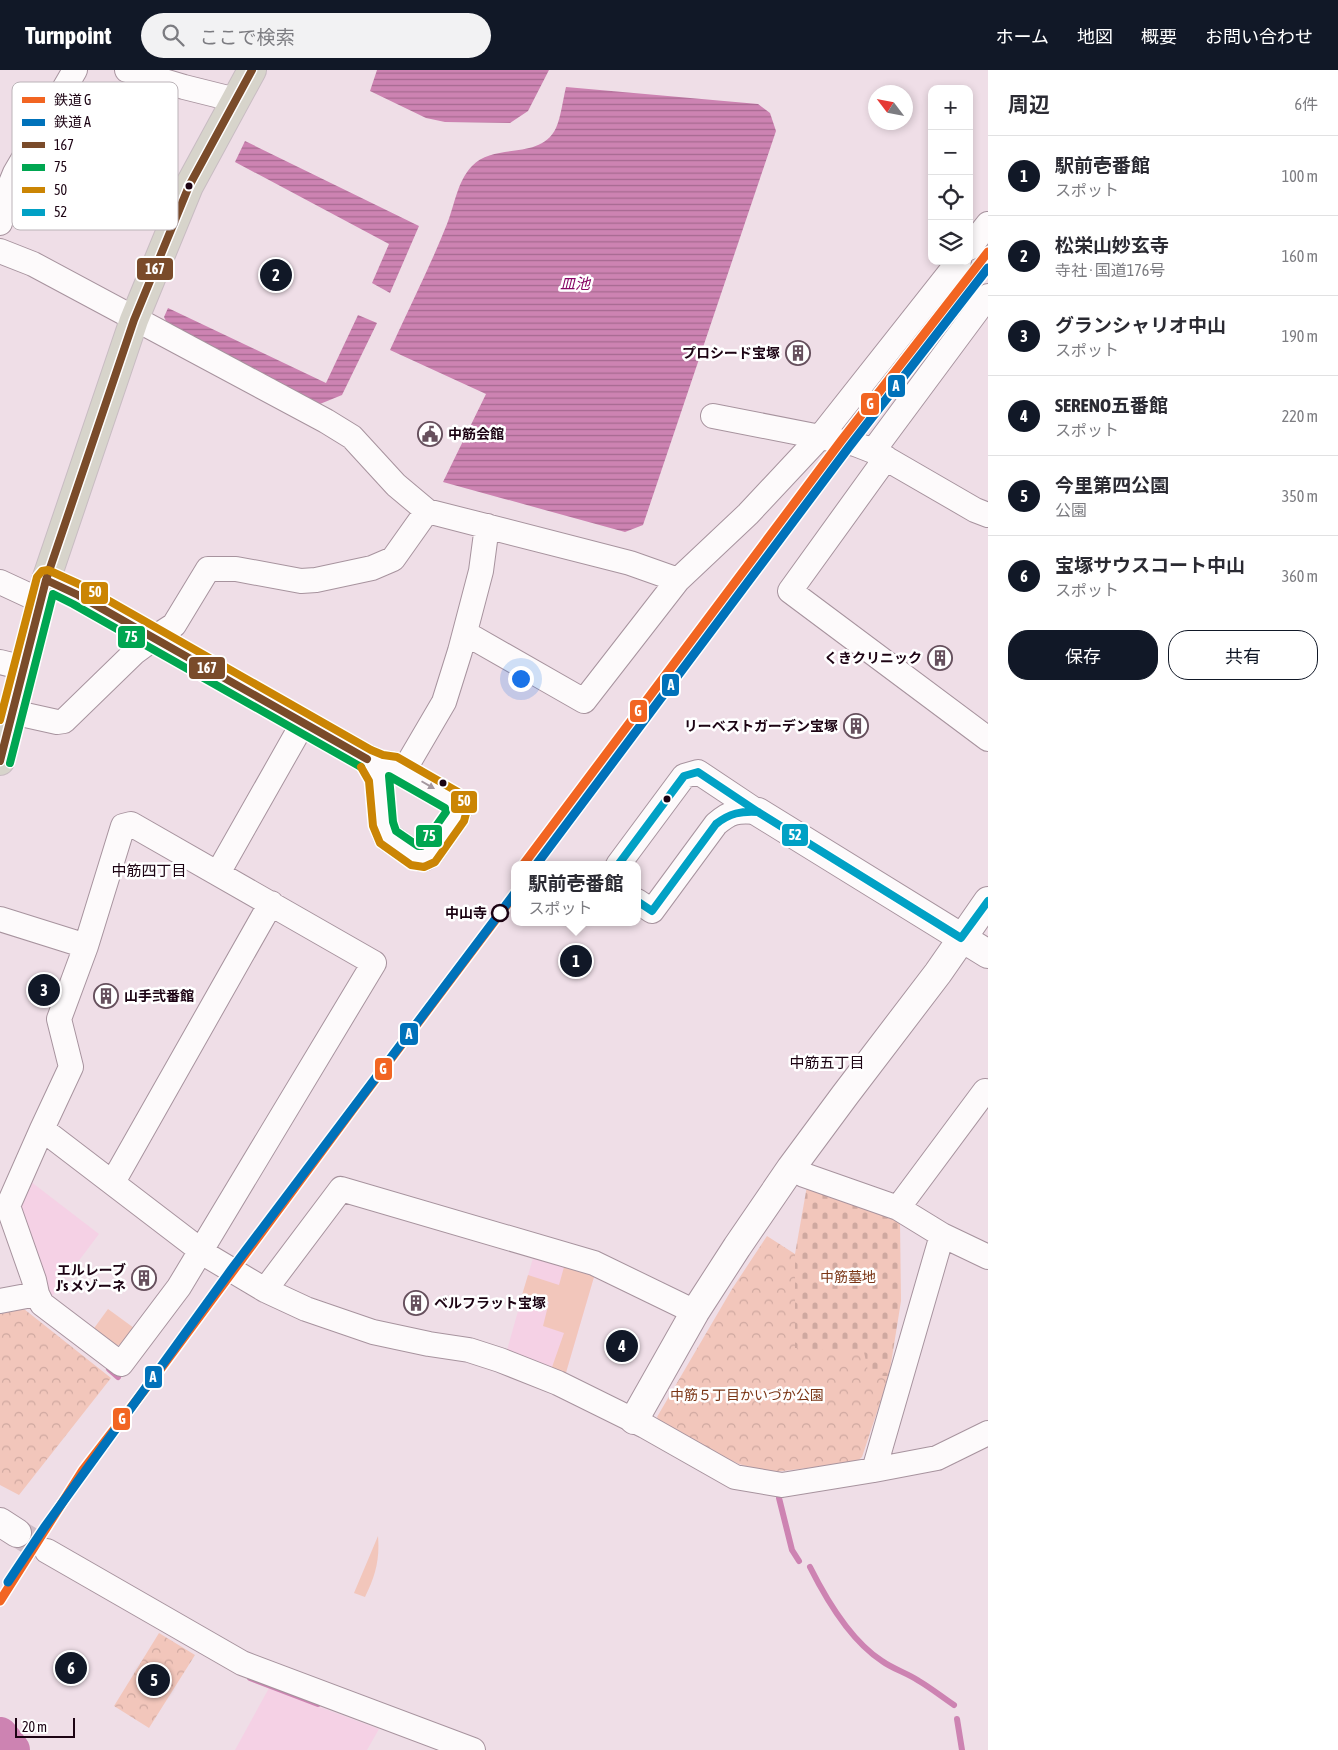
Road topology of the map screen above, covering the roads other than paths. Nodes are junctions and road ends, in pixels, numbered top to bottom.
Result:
1 (75, 70) edge
2 (127, 70) edge
3 (252, 70) edge
4 (67, 82) edge
5 (167, 82) edge
6 (178, 85) edge
7 (236, 100) junction
8 (8, 168) edge
9 (178, 213) edge
10 (0, 223) edge
11 (988, 224) edge
12 (171, 230) edge
13 (973, 243) edge
14 (0, 251) edge
15 (956, 265) edge
16 (988, 296) edge
17 (134, 320) junction
18 (713, 416) dead end
19 (820, 437) junction
20 (879, 455) junction
21 (427, 510) junction
22 (988, 515) edge
23 (488, 526) junction
24 (678, 580) junction
25 (0, 582) edge
26 (44, 590) junction
27 (465, 633) junction
28 (154, 638) junction
29 (12, 665) edge
30 (12, 712) junction
31 (303, 723) junction
32 (987, 735) edge
33 (367, 759) junction
34 (0, 761) edge
35 (403, 772) junction
36 (758, 812) junction
37 (621, 861) edge
38 (218, 873) junction
39 (988, 901) edge
40 (270, 904) junction
41 (641, 904) edge
42 (0, 919) edge
43 (961, 938) junction
44 (86, 946) junction
45 (988, 954) edge
46 (988, 1093) edge
47 (42, 1129) junction
48 (791, 1168) junction
49 (113, 1182) junction
50 (898, 1208) junction
51 (942, 1235) junction
52 (201, 1250) junction
53 (988, 1257) edge
54 (265, 1290) junction
55 (37, 1294) junction
56 (0, 1301) edge
57 (695, 1312) junction
58 (634, 1420) junction
59 (988, 1434) edge
60 (874, 1470) junction
61 (47, 1551) tunnel mouth
62 (473, 1750) edge

1 - 4 street
2 - 5 street
3 - 7 highway
6 - 7 street
7 - 9 highway
8 - 10 street
11 - 13 street
12 - 17 highway
14 - 17 street
15 - 19 street
16 - 20 street
17 - 21 street
17 - 26 highway
18 - 19 street
19 - 20 street
19 - 24 street
20 - 22 street
20 - 32 street
21 - 23 street
21 - 28 street
23 - 24 street
23 - 27 street
24 - 27 street
25 - 26 street
26 - 28 street
26 - 29 highway
27 - 35 street
28 - 30 street
28 - 31 street
29 - 30 highway
30 - 34 highway
31 - 33 street
31 - 38 street
33 - 35 street
35 -> 33 street
36 - 37 street
36 - 41 street
36 - 43 street
38 - 40 street
38 - 44 street
39 - 43 street
40 - 49 street
40 - 52 street
42 - 44 street
43 - 45 street
43 - 48 street
44 - 47 street
46 - 50 street
47 - 49 street
47 - 55 street
48 - 50 street
48 - 57 street
49 - 52 street
50 - 51 street
51 - 53 street
51 - 60 street
52 - 54 street
52 - 55 street
54 - 57 street
54 - 58 street
55 - 56 street
57 - 58 street
58 - 60 street
59 - 60 street
61 - 62 street

